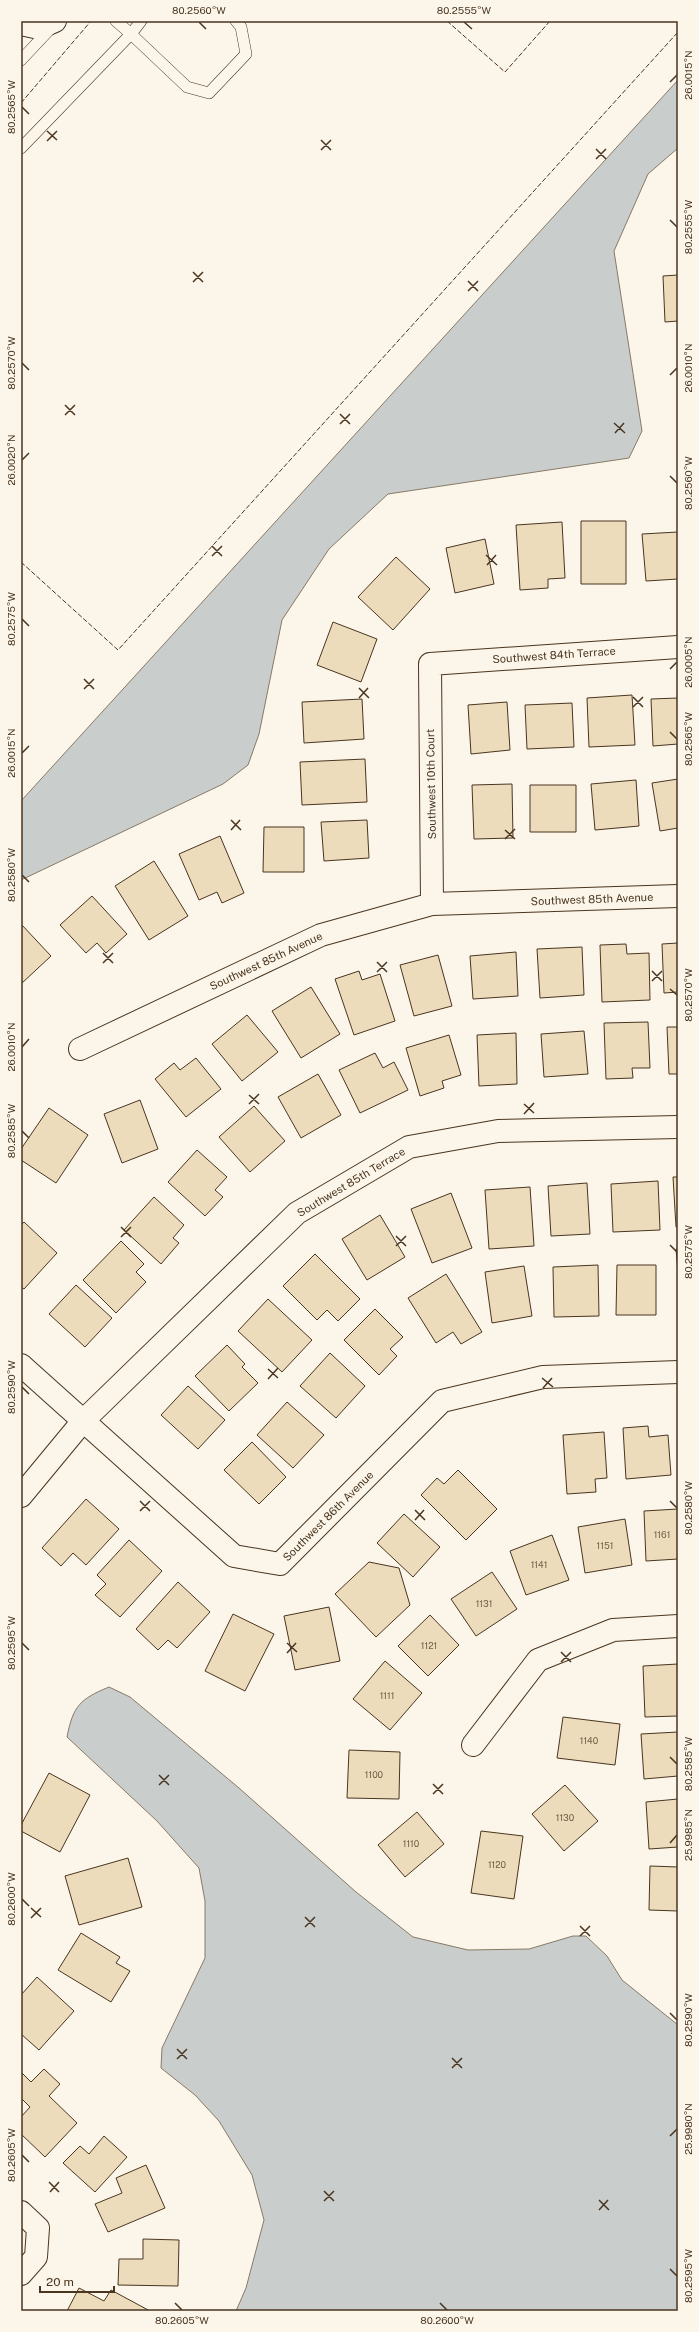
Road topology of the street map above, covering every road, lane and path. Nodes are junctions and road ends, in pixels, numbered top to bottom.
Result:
1 (56, 21) edge
2 (116, 21) edge
3 (141, 21) edge
4 (236, 21) edge
5 (21, 24) edge
6 (131, 34) junction
7 (21, 60) edge
8 (21, 148) edge
9 (678, 647) edge
10 (430, 664) joint
11 (678, 896) edge
12 (432, 904) junction
13 (80, 1049) dead end
14 (678, 1127) edge
15 (21, 1365) edge
16 (678, 1372) edge
17 (82, 1421) junction
18 (21, 1496) edge
19 (678, 1626) edge
20 (473, 1745) dead end
21 (21, 2212) edge
22 (21, 2274) edge

1 - 5 street
1 - 7 lane
2 - 6 lane
3 - 6 lane
4 - 6 lane
6 - 8 lane
9 - 10 street, Southwest 84th Terrace
10 - 12 street, Southwest 10th Court
11 - 12 street, Southwest 85th Avenue
12 - 13 street, Southwest 85th Avenue
14 - 17 street, Southwest 85th Terrace
15 - 17 street, Southwest 86th Avenue
16 - 17 street, Southwest 86th Avenue
17 - 18 street, Southwest 85th Terrace
19 - 20 street
21 - 22 street

